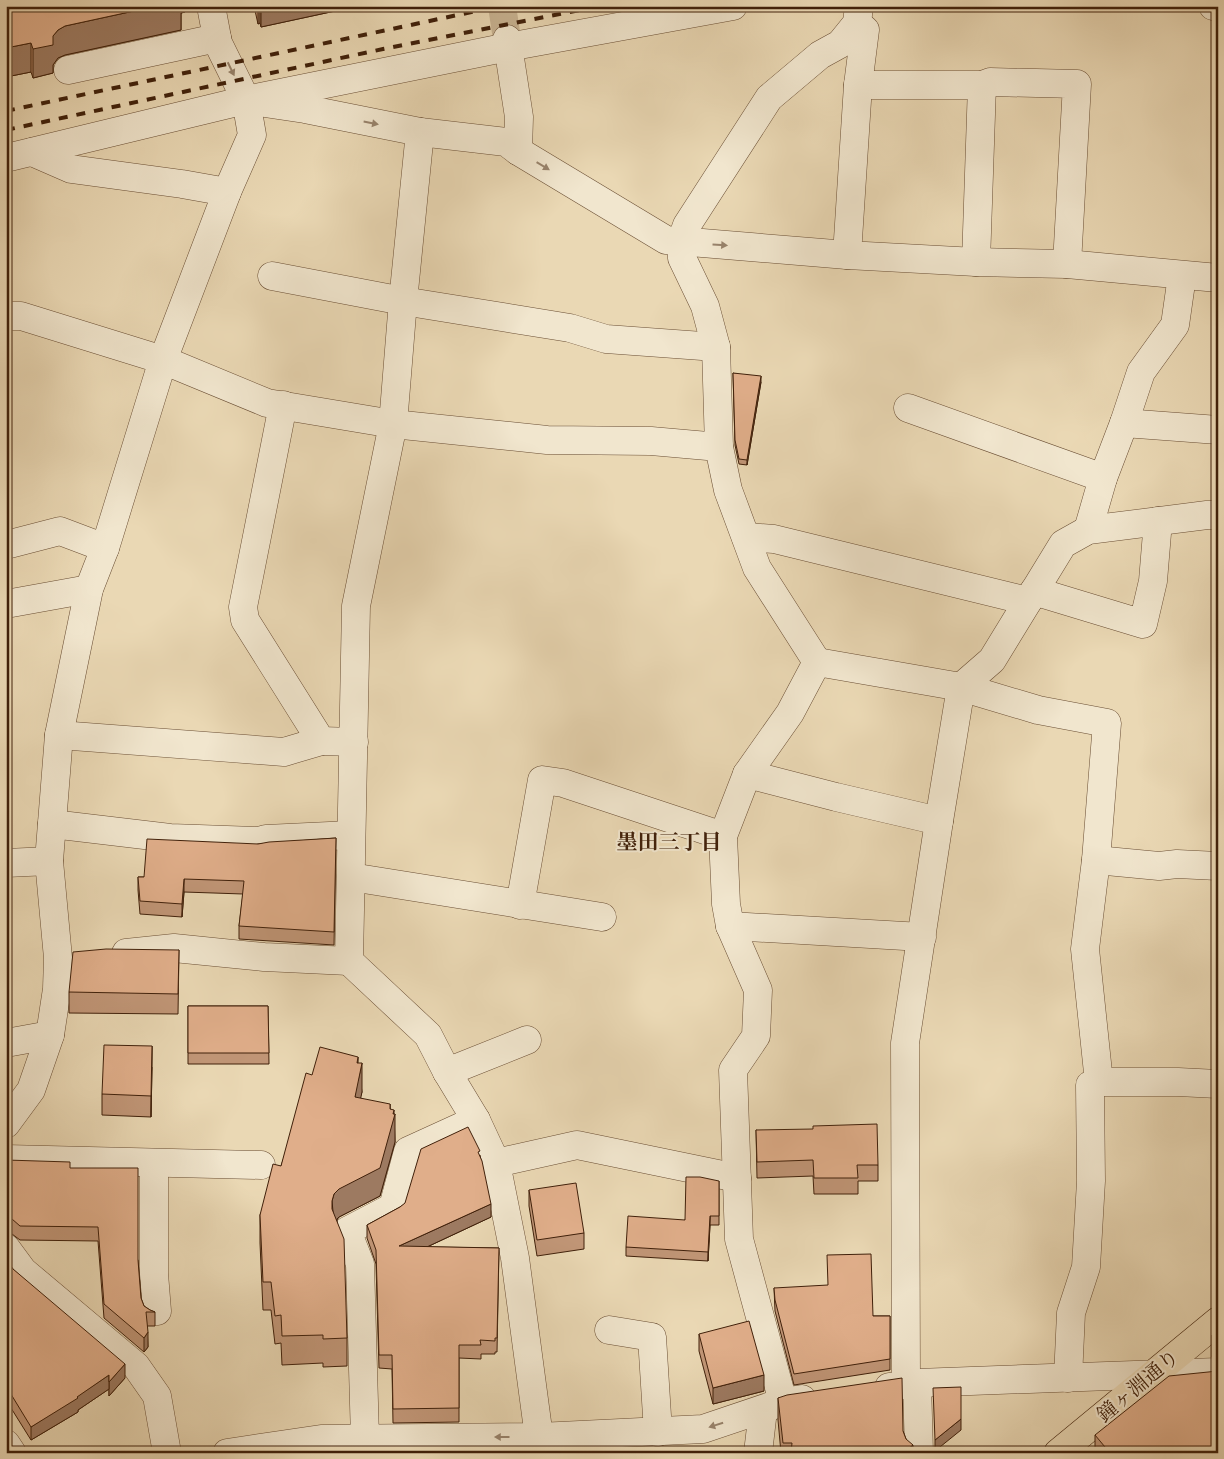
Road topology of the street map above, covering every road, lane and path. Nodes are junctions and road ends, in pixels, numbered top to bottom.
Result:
1 (211, 6) edge
2 (733, 6) edge
3 (1213, 6) edge
4 (1218, 7) edge
5 (858, 15) edge
6 (217, 38) junction
7 (508, 43) junction
8 (68, 70) dead end
9 (858, 85) junction
10 (982, 85) junction
11 (246, 100) junction
12 (420, 132) junction
13 (518, 151) junction
14 (19, 155) edge
15 (227, 192) junction
16 (681, 242) junction
17 (847, 255) junction
18 (976, 262) junction
19 (1067, 264) junction
20 (272, 276) dead end
21 (1182, 276) junction
22 (1218, 278) edge
23 (403, 301) junction
24 (6, 316) edge
25 (716, 348) junction
26 (163, 360) junction
27 (284, 405) junction
28 (908, 408) dead end
29 (1124, 423) junction
30 (393, 424) junction
31 (1218, 430) edge
32 (719, 448) junction
33 (1103, 478) junction
34 (1218, 515) edge
35 (1158, 521) junction
36 (1088, 530) junction
37 (746, 538) junction
38 (6, 545) edge
39 (104, 548) junction
40 (90, 589) junction
41 (1031, 596) junction
42 (7, 601) edge
43 (817, 662) junction
44 (961, 687) junction
45 (59, 735) junction
46 (321, 742) junction
47 (354, 742) junction
48 (747, 774) junction
49 (939, 820) junction
50 (52, 824) junction
51 (352, 835) junction
52 (723, 836) junction
53 (1096, 860) junction
54 (49, 861) junction
55 (6, 863) edge
56 (1218, 866) edge
57 (351, 877) junction
58 (520, 905) junction
59 (602, 917) dead end
60 (730, 926) junction
61 (922, 937) junction
62 (58, 958) junction
63 (349, 961) junction
64 (50, 1035) junction
65 (527, 1040) dead end
66 (6, 1043) edge
67 (447, 1072) junction
68 (1099, 1082) junction
69 (1218, 1084) edge
70 (476, 1120) junction
71 (6, 1124) edge
72 (6, 1159) edge
73 (154, 1163) junction
74 (496, 1163) junction
75 (261, 1165) dead end
76 (737, 1178) junction
77 (6, 1248) edge
78 (157, 1311) edge
79 (1218, 1321) edge
80 (609, 1330) dead end
81 (1218, 1372) edge
82 (1152, 1374) junction
83 (1068, 1378) junction
84 (912, 1384) junction
85 (868, 1390) edge
86 (831, 1395) edge
87 (773, 1406) junction
88 (658, 1432) junction
89 (539, 1437) junction
90 (365, 1438) junction
91 (6, 1444) edge
92 (12, 1453) edge
93 (167, 1453) edge
94 (227, 1453) edge
95 (758, 1453) edge
96 (919, 1453) edge
97 (1058, 1453) edge

1 - 6 street
2 - 7 street
3 - 4 street
5 - 9 street
5 - 16 street
6 - 8 street
6 -> 11 street
7 - 11 street
7 - 13 street
9 - 10 street
9 - 17 street
10 - 18 street
10 - 19 street
11 -> 12 street
11 - 14 street
11 - 15 street
12 - 13 street
12 - 23 street
13 -> 16 street
14 - 15 street
15 - 26 street
16 -> 17 street
16 - 25 street
17 - 18 street
18 - 19 street
19 - 21 street
20 - 23 street
21 - 22 street
21 - 29 street
23 - 25 street
23 - 30 street
24 - 26 street
25 - 32 street
26 - 27 street
26 - 39 street
27 - 30 street
27 - 46 street
28 - 33 street
29 - 31 street
29 - 33 street
30 - 32 street
30 - 47 street
32 - 37 street
33 - 36 street
34 - 35 street
35 - 36 street
35 - 41 street
36 - 41 street
37 - 41 street
37 - 43 street
38 - 39 street
39 - 40 street
40 - 42 street
40 - 45 street
41 - 44 street
43 - 44 street
43 - 48 street
44 - 49 street
44 - 53 street
45 - 46 street
45 - 50 street
46 - 47 street
47 - 51 street
48 - 49 street
48 - 52 street
49 - 61 street
50 - 51 street
50 - 54 street
51 - 57 street
52 - 58 street
52 - 60 street
53 - 56 street
53 - 68 street
54 - 55 street
54 - 62 street
57 - 58 street
57 - 63 street
58 - 59 street
60 - 61 street
60 - 76 street
61 - 84 street
62 - 63 street
62 - 64 street
63 - 67 street
64 - 66 street
64 - 71 street
65 - 67 street
67 - 70 street
68 - 69 street
68 - 83 street
70 - 74 street
70 - 90 street
72 - 73 street
73 - 75 street
73 - 78 street
74 - 76 street
74 - 89 street
76 - 87 street
77 - 93 street
79 - 82 main road, 鐘ヶ淵通り
80 - 88 street
81 - 82 street
82 - 83 street
82 - 97 main road, 鐘ヶ淵通り
83 - 84 street
84 - 85 street
84 - 96 street
86 - 87 street
87 -> 88 street
87 - 95 street
88 - 89 street
89 -> 90 street
90 - 94 street
91 - 92 street

